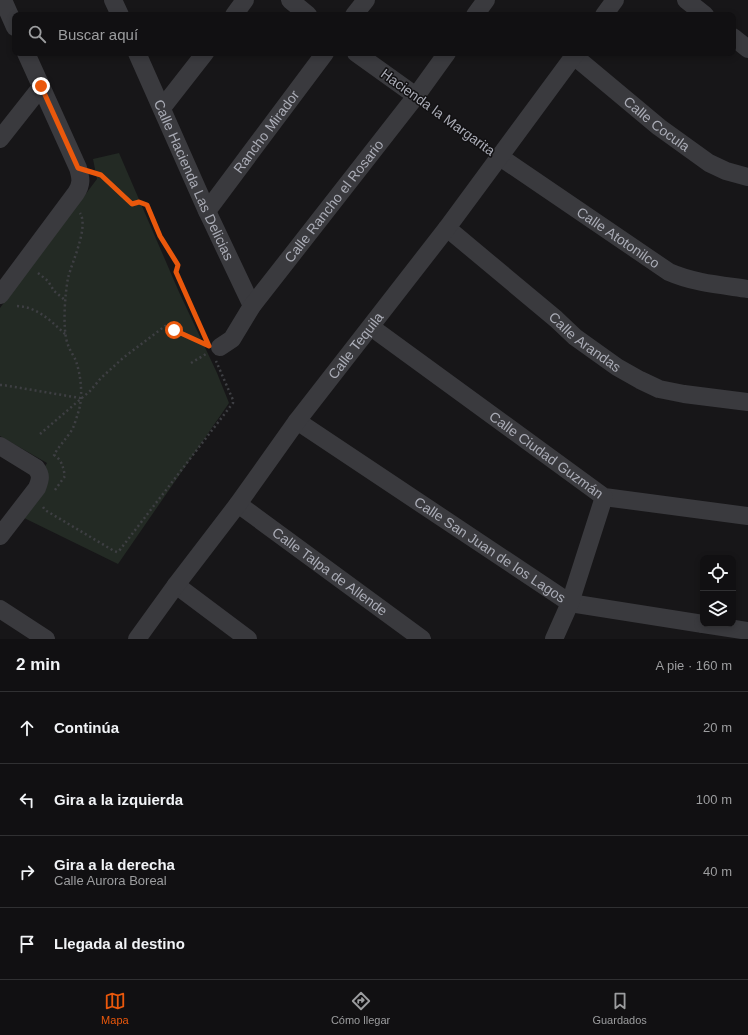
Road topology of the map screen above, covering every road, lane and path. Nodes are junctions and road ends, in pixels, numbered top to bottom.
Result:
1 (3, 0) edge
2 (245, 0) edge
3 (290, 0) edge
4 (366, 0) edge
5 (486, 0) edge
6 (615, 0) edge
7 (686, 0) edge
8 (236, 12) edge
9 (304, 12) edge
10 (356, 12) edge
11 (477, 12) edge
12 (606, 12) edge
13 (701, 12) edge
14 (12, 20) edge
15 (736, 39) edge
16 (748, 49) edge
17 (27, 56) edge
18 (138, 56) edge
19 (202, 56) edge
20 (323, 56) edge
21 (360, 56) edge
22 (445, 56) edge
23 (574, 56) edge
24 (577, 56) edge
25 (41, 86) junction
26 (416, 96) junction
27 (162, 108) junction
28 (0, 139) edge
29 (500, 157) junction
30 (79, 176) junction
31 (748, 177) edge
32 (70, 201) junction
33 (207, 211) junction
34 (447, 228) junction
35 (38, 273) dead end
36 (748, 289) edge
37 (0, 295) edge
38 (65, 300) junction
39 (17, 306) dead end
40 (252, 306) junction
41 (371, 328) junction
42 (65, 334) junction
43 (215, 352) junction
44 (191, 363) dead end
45 (0, 385) edge
46 (80, 398) junction
47 (748, 402) edge
48 (297, 421) junction
49 (40, 434) dead end
50 (0, 446) edge
51 (52, 494) dead end
52 (604, 497) junction
53 (44, 503) dead end
54 (238, 504) junction
55 (748, 516) edge
56 (0, 536) edge
57 (176, 585) junction
58 (570, 603) junction
59 (0, 609) edge
60 (700, 624) edge
61 (722, 627) edge
62 (748, 631) edge
63 (46, 639) edge
64 (137, 639) edge
65 (248, 639) edge
66 (422, 639) edge
67 (554, 639) edge

1 - 14 street
2 - 8 street
3 - 9 street
4 - 10 street
5 - 11 street
6 - 12 street
7 - 13 street
15 - 16 street
17 - 25 street
18 - 27 street, Calle Hacienda Las Delicias
19 - 27 street
20 - 33 street, Rancho Mirador
21 - 26 street, Hacienda la Margarita
22 - 26 street, Calle Rancho el Rosario
23 - 29 street, Calle Tequila
24 - 31 street, Calle Cocula
25 - 28 street
25 - 30 street
26 - 29 path, Hacienda la Margarita
26 - 40 street, Calle Rancho el Rosario
27 - 33 street, Calle Hacienda Las Delicias
29 - 34 street, Calle Tequila
29 - 36 street, Calle Atotonilco
30 - 32 street
30 - 46 path
32 - 37 street
32 - 38 path
33 - 40 street, Calle Hacienda Las Delicias
34 - 41 street, Calle Tequila
34 - 47 street, Calle Arandas
35 - 38 path
38 - 42 path
39 - 42 path
40 - 43 street, Calle Rancho el Rosario
41 - 48 street, Calle Tequila
41 - 52 street, Calle Ciudad Guzmán
42 - 46 path
43 - 44 path
43 - 53 path
45 - 46 path
46 - 49 path
46 - 51 path
48 - 54 street, Calle Tequila
48 - 58 street, Calle San Juan de los Lagos
50 - 56 street
52 - 55 street, Calle Ciudad Guzmán
52 - 58 street
54 - 57 street, Calle Tequila
54 - 66 street, Calle Talpa de Allende
57 - 64 street, Calle Tequila
57 - 65 street
58 - 60 street, Calle San Juan de los Lagos
58 - 67 street
59 - 63 street
61 - 62 street, Calle San Juan de los Lagos

